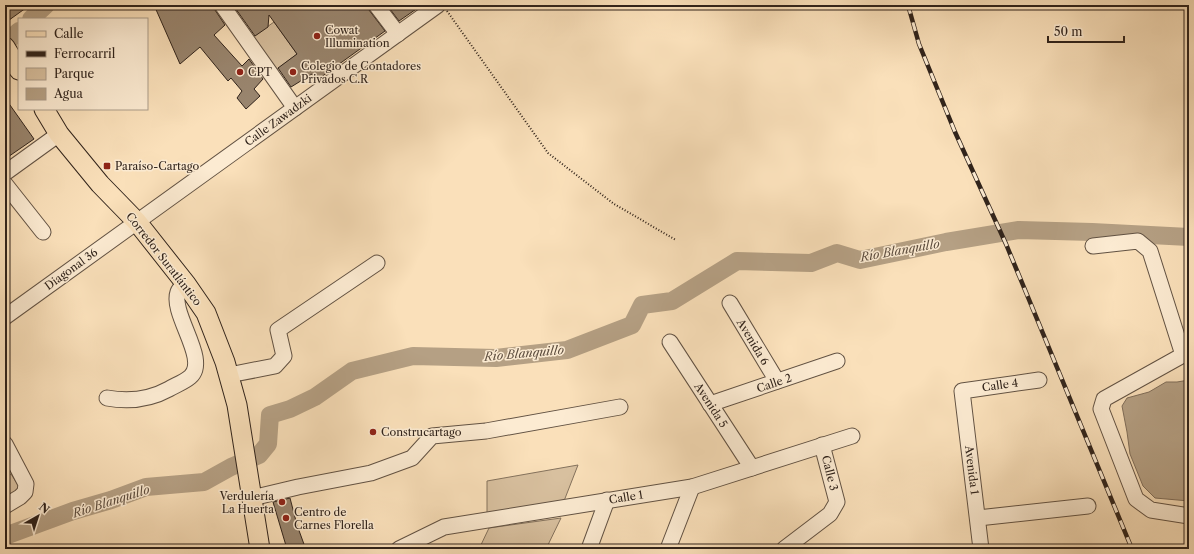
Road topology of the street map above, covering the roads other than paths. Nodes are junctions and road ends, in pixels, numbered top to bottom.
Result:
1 (222, 5) edge
2 (376, 5) edge
3 (438, 5) edge
4 (398, 34) junction
5 (5, 47) edge
6 (18, 68) edge
7 (295, 108) junction
8 (45, 110) edge
9 (59, 134) junction
10 (5, 172) edge
11 (5, 184) edge
12 (137, 222) junction
13 (43, 232) dead end
14 (1093, 246) dead end
15 (372, 272) dead end
16 (185, 282) junction
17 (730, 303) dead end
18 (5, 317) edge
19 (670, 342) dead end
20 (837, 361) dead end
21 (229, 376) junction
22 (1039, 380) dead end
23 (777, 381) junction
24 (962, 391) joint
25 (107, 398) dead end
26 (710, 404) junction
27 (620, 407) dead end
28 (852, 436) dead end
29 (5, 444) edge
30 (822, 445) junction
31 (752, 468) junction
32 (692, 487) junction
33 (251, 490) junction
34 (607, 500) junction
35 (5, 506) edge
36 (1088, 506) dead end
37 (1189, 516) edge
38 (978, 518) junction
39 (401, 548) edge
40 (260, 549) edge
41 (589, 549) edge
42 (668, 549) edge
43 (784, 549) edge
44 (981, 549) edge

1 - 7 street
2 - 4 street
3 - 4 street, Calle Zawadzki
4 - 7 street, Calle Zawadzki
5 - 6 main road
7 - 12 street, Calle Zawadzki
8 - 9 main road, Corredor Suratlántico
9 - 10 street
9 - 12 main road, Corredor Suratlántico
11 - 13 street
12 - 16 main road, Corredor Suratlántico
12 - 18 street, Diagonal 36
14 - 37 street
15 - 21 street
16 - 21 main road, Corredor Suratlántico
16 - 25 street
17 - 23 street, Avenida 6
19 - 26 street, Avenida 5
20 - 23 street, Calle 2
21 - 33 main road, Corredor Suratlántico
22 - 24 street, Calle 4
23 - 26 street, Calle 2
24 - 38 street, Avenida 1
26 - 31 street, Avenida 5
27 - 33 street
28 - 30 street, Calle 1
29 - 35 street
30 - 31 street, Calle 1
30 - 43 street, Calle 3
31 - 32 street, Calle 1
32 - 34 street, Calle 1
32 - 42 street
33 - 40 main road, Corredor Suratlántico
34 - 39 street, Calle 1
34 - 41 street
36 - 38 street
38 - 44 street, Avenida 1

